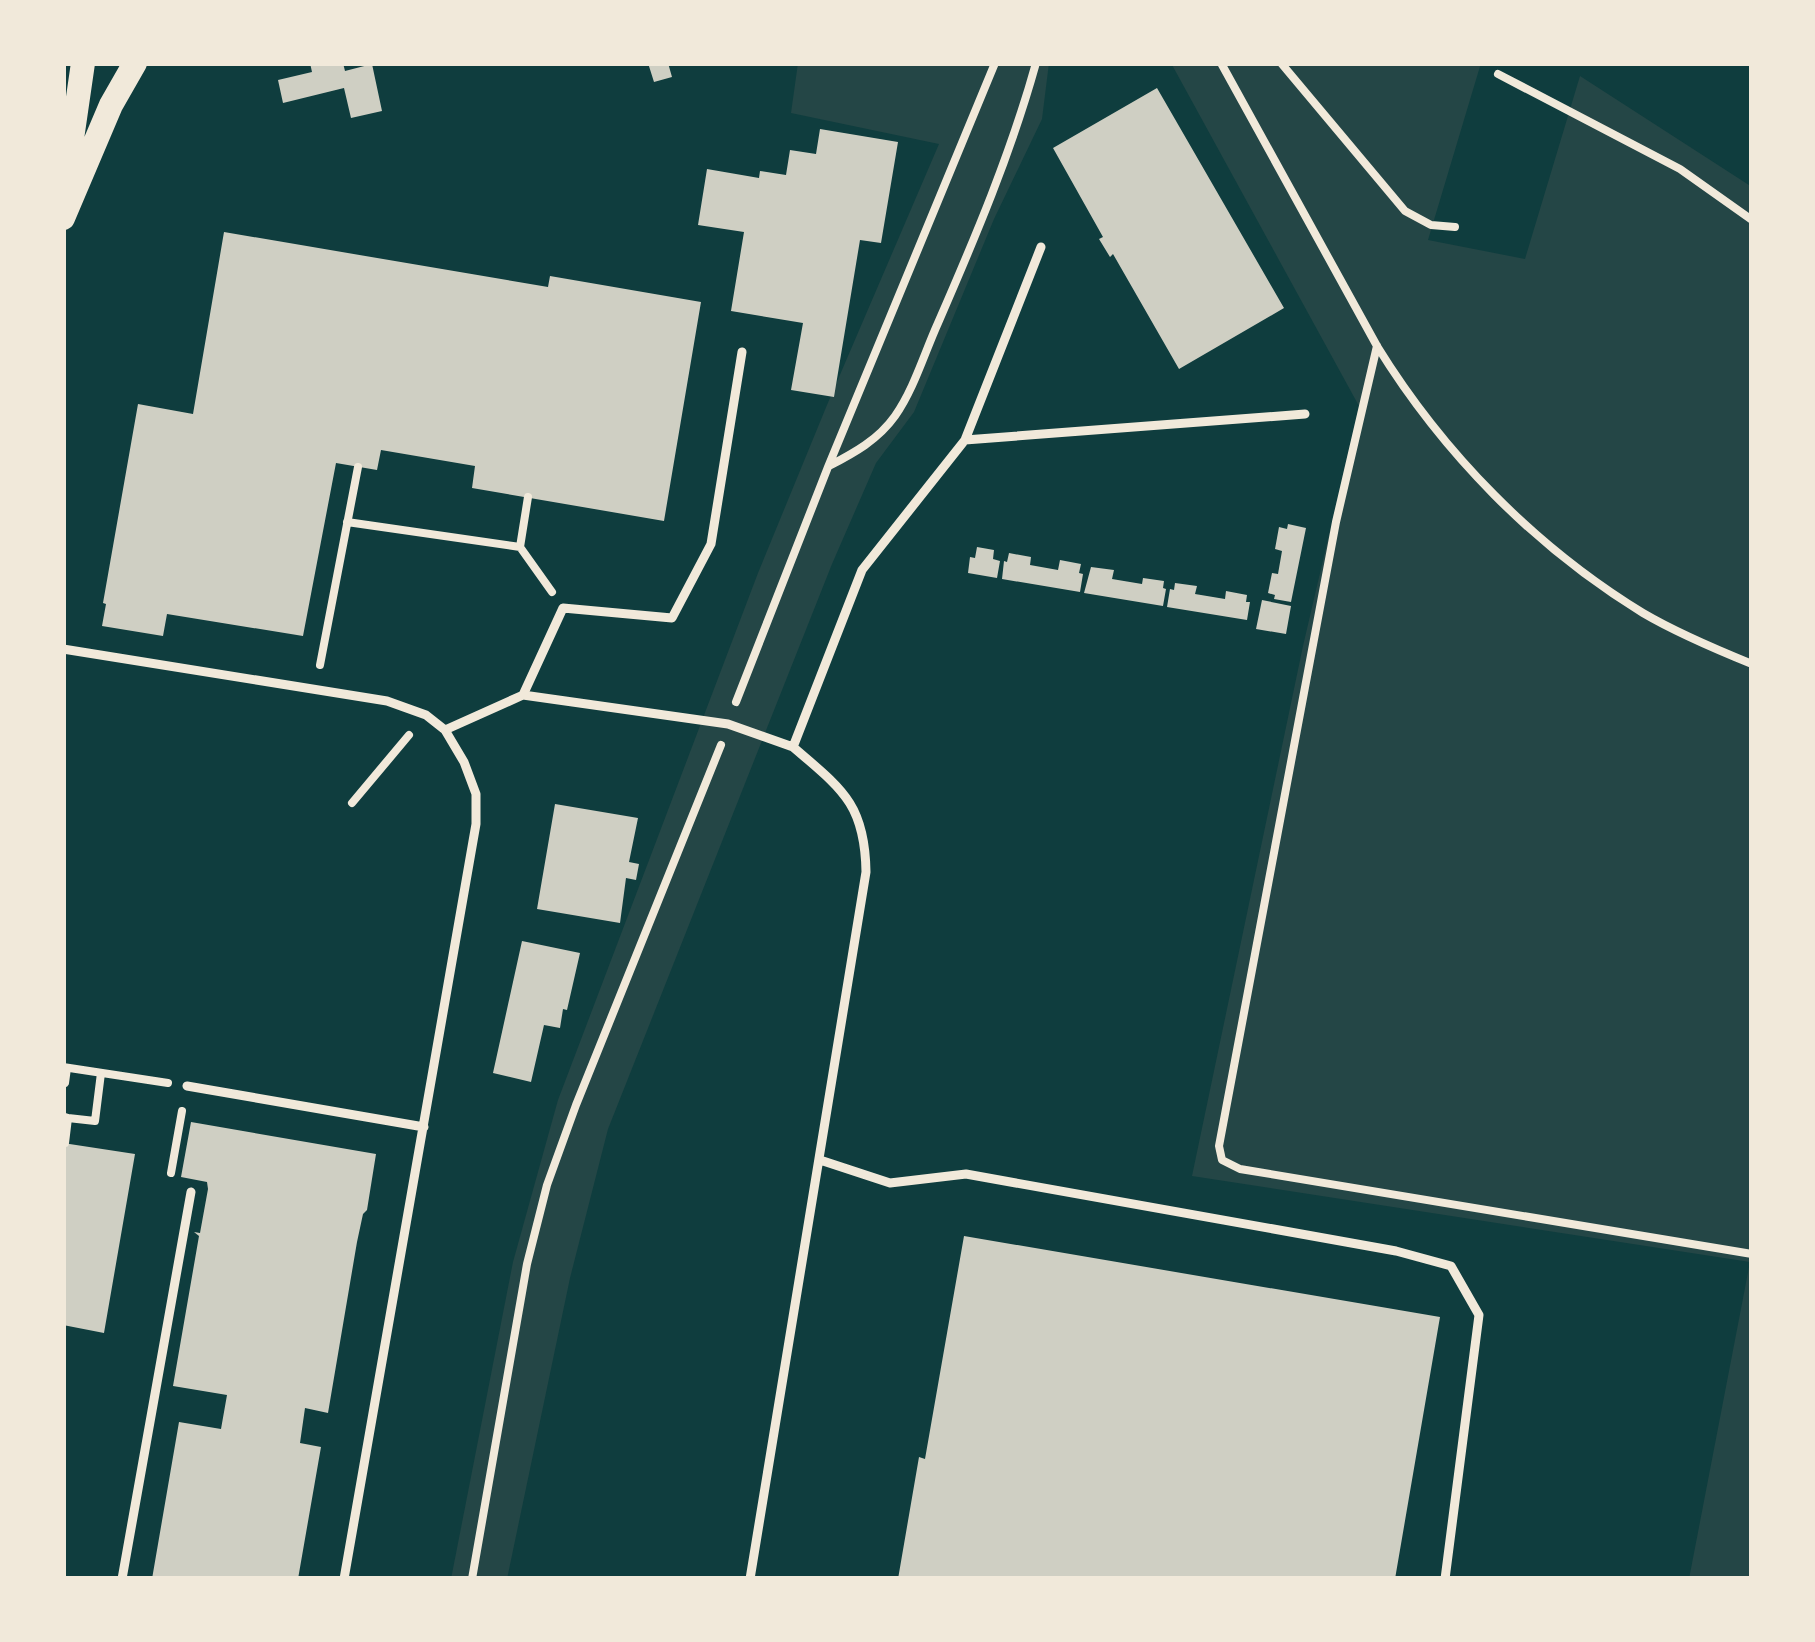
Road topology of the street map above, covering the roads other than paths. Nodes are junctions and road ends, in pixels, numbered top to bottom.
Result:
1 (83, 63) edge
2 (135, 63) edge
3 (63, 203) edge
4 (63, 218) edge
5 (1041, 247) dead end
6 (742, 352) dead end
7 (1305, 414) dead end
8 (965, 440) junction
9 (63, 649) edge
10 (523, 694) junction
11 (445, 730) junction
12 (793, 747) junction
13 (187, 1086) road end
14 (424, 1127) junction
15 (820, 1160) junction
16 (191, 1192) road end
17 (122, 1579) edge
18 (344, 1579) edge
19 (750, 1579) edge
20 (1445, 1579) edge

1 - 3 main road
2 - 4 main road
5 - 8 lane
6 - 10 lane
7 - 8 lane
8 - 12 lane
9 - 11 lane
10 - 11 lane
10 - 12 lane
11 - 14 lane
12 - 15 lane
13 - 14 lane
14 - 18 lane
15 - 19 lane
15 - 20 lane
16 - 17 lane

